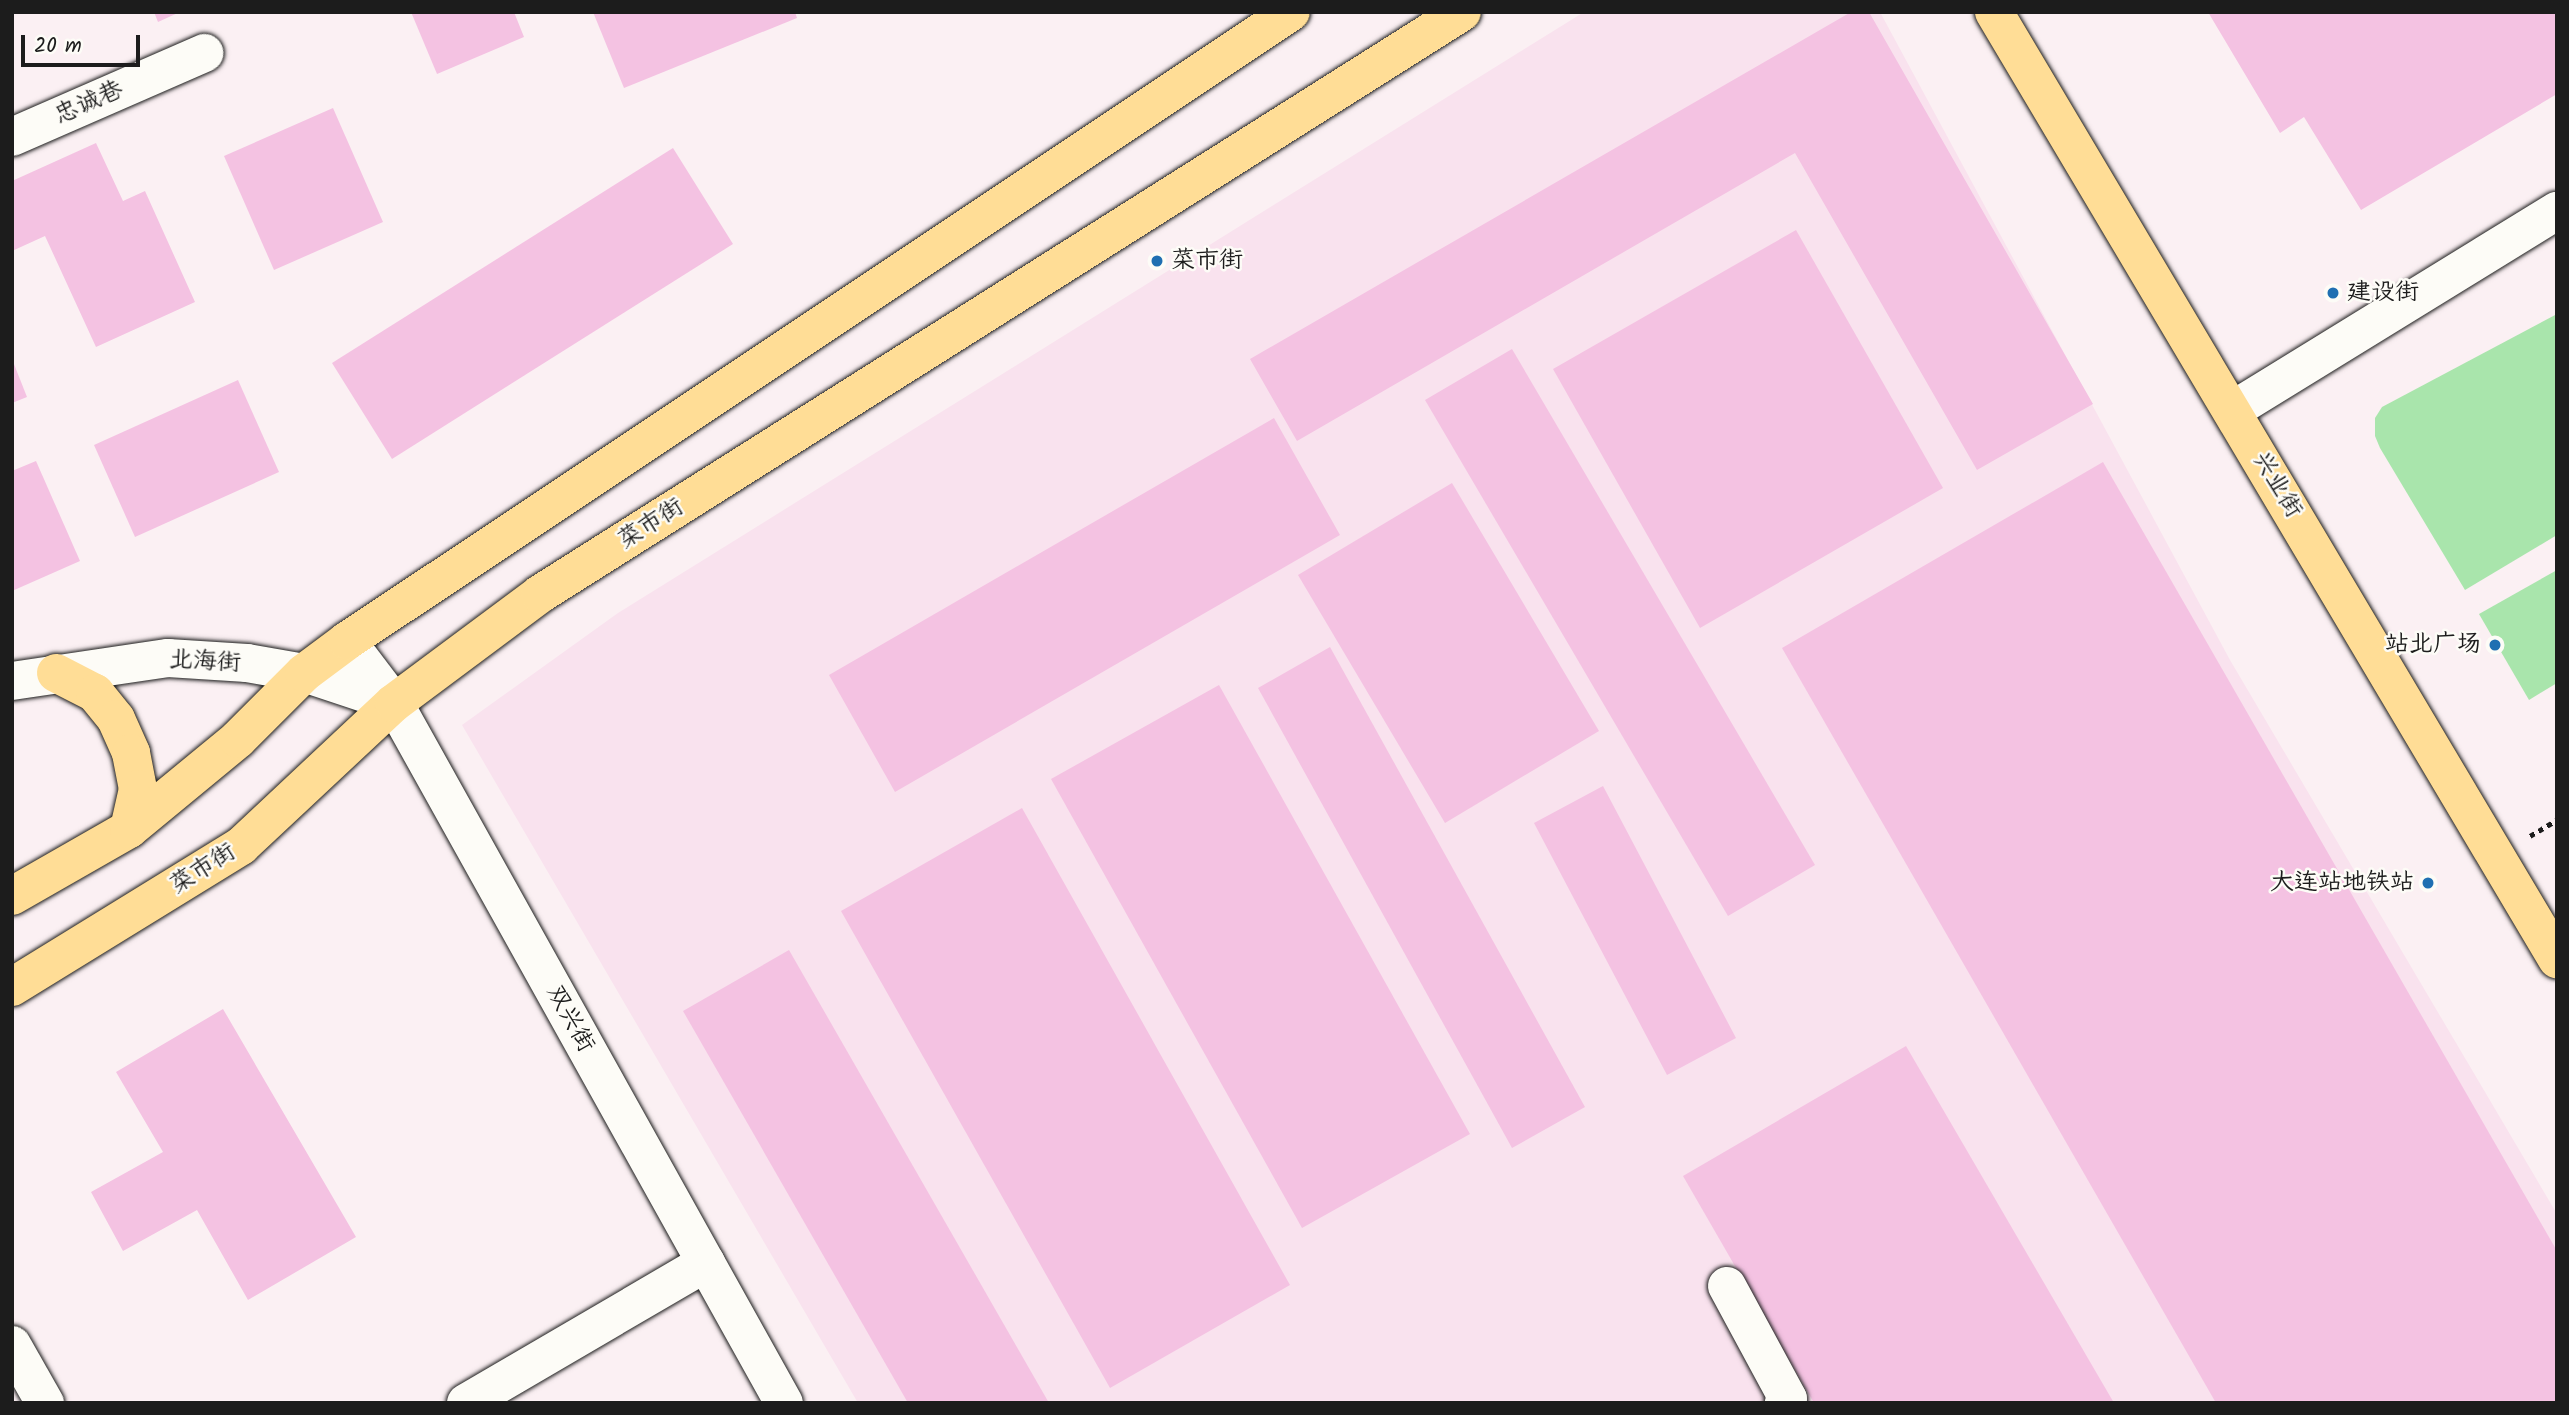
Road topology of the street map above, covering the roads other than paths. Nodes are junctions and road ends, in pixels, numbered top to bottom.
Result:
1 (1291, 12) edge
2 (1462, 12) edge
3 (1994, 12) edge
4 (204, 53) dead end
5 (12, 137) edge
6 (2557, 211) edge
7 (2233, 411) junction
8 (347, 641) junction
9 (56, 673) junction
10 (304, 673) junction
11 (12, 681) edge
12 (394, 704) junction
13 (129, 829) junction
14 (12, 896) edge
15 (2557, 958) edge
16 (12, 987) edge
17 (706, 1263) junction
18 (1727, 1286) dead end
19 (12, 1345) edge
20 (45, 1403) edge
21 (466, 1403) edge
22 (784, 1403) edge
23 (1784, 1403) edge

1 - 8 main road
2 - 12 main road, 菜市街
3 - 7 main road, 兴业街
4 - 5 street, 忠诚巷
6 - 7 street
7 - 15 main road, 兴业街
8 - 10 main road
8 - 12 street, 双兴街
9 - 10 street, 北海街
9 - 11 street, 北海街
9 - 13 main road
10 - 12 street, 北海街
10 - 13 main road
12 - 16 main road, 菜市街
12 - 17 street, 双兴街
13 - 14 main road
17 - 21 street
17 - 22 street, 双兴街
18 - 23 street
19 - 20 street

